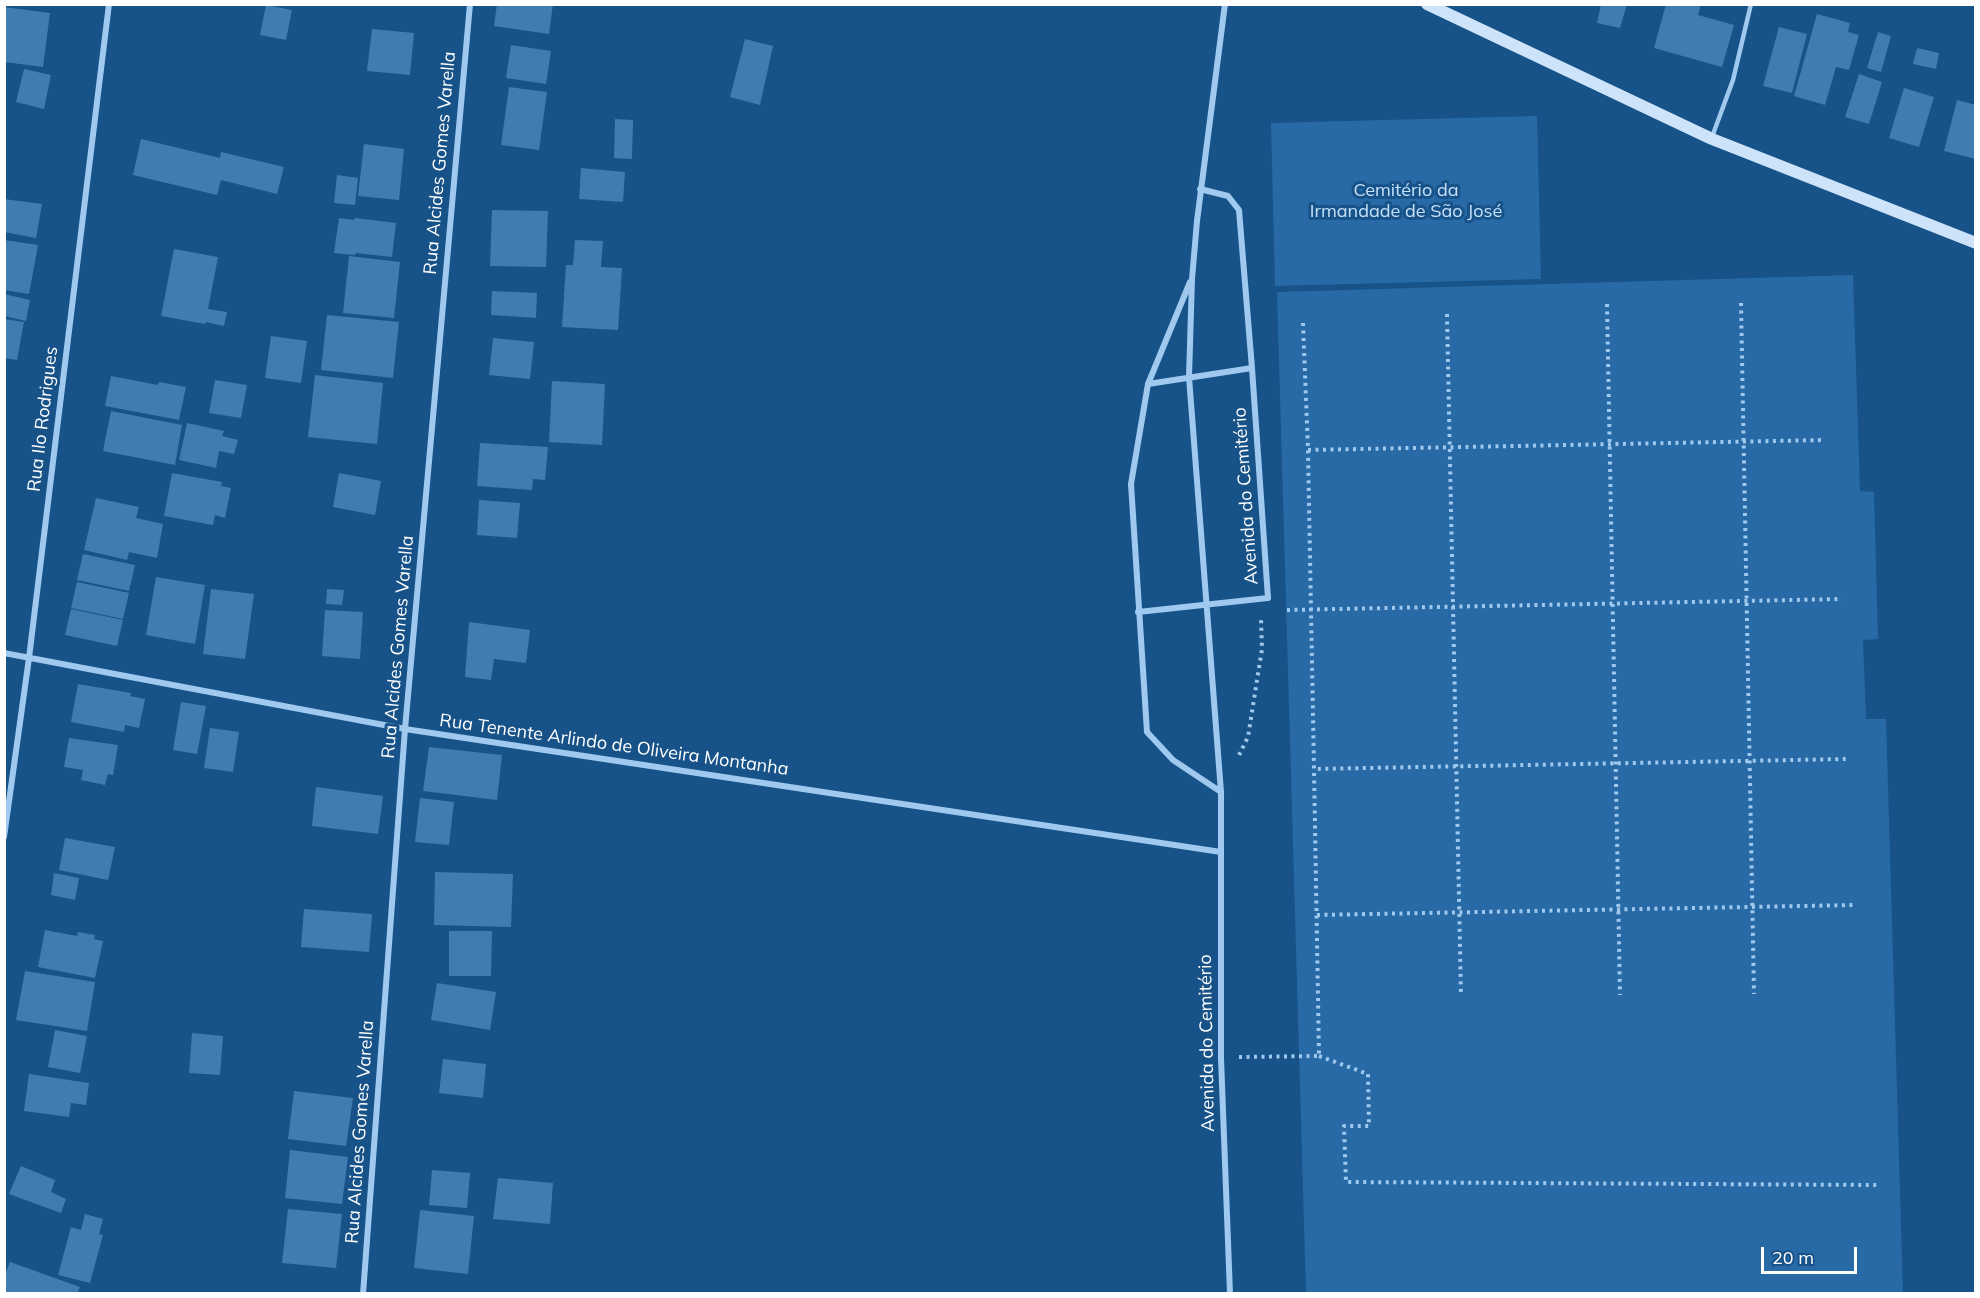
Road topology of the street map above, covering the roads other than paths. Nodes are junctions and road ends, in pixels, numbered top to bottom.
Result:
1 (109, 4) edge
2 (470, 4) edge
3 (1225, 4) edge
4 (1427, 4) edge
5 (1751, 4) edge
6 (1712, 139) junction
7 (1200, 189) junction
8 (1976, 243) edge
9 (1192, 279) junction
10 (1252, 368) junction
11 (1189, 377) junction
12 (1148, 384) junction
13 (1208, 605) junction
14 (1138, 612) junction
15 (4, 653) edge
16 (29, 658) junction
17 (405, 729) junction
18 (1221, 792) junction
19 (4, 837) edge
20 (1221, 852) junction
21 (363, 1293) edge
22 (1230, 1293) edge

1 - 16 street, Rua Ilo Rodrigues
2 - 17 street, Rua Alcides Gomes Varella
3 - 7 street, Avenida do Cemitério
4 - 6 main road
5 - 6 lane
6 - 8 main road
7 - 9 street, Avenida do Cemitério
7 - 10 street, Avenida do Cemitério
9 - 11 street, Avenida do Cemitério
9 - 12 street, Avenida do Cemitério
10 - 11 street
10 - 13 street, Avenida do Cemitério
11 - 12 street
11 - 13 street, Avenida do Cemitério
12 - 14 street, Avenida do Cemitério
13 - 14 street, Avenida do Cemitério
13 - 18 street, Avenida do Cemitério
14 - 18 street, Avenida do Cemitério
15 - 16 street, Rua Tenente Arlindo de Oliveira Montanha
16 - 17 street, Rua Tenente Arlindo de Oliveira Montanha
16 - 19 street, Rua Ilo Rodrigues
17 - 20 street, Rua Tenente Arlindo de Oliveira Montanha
17 - 21 street, Rua Alcides Gomes Varella
18 - 20 street, Avenida do Cemitério
20 - 22 street, Avenida do Cemitério

